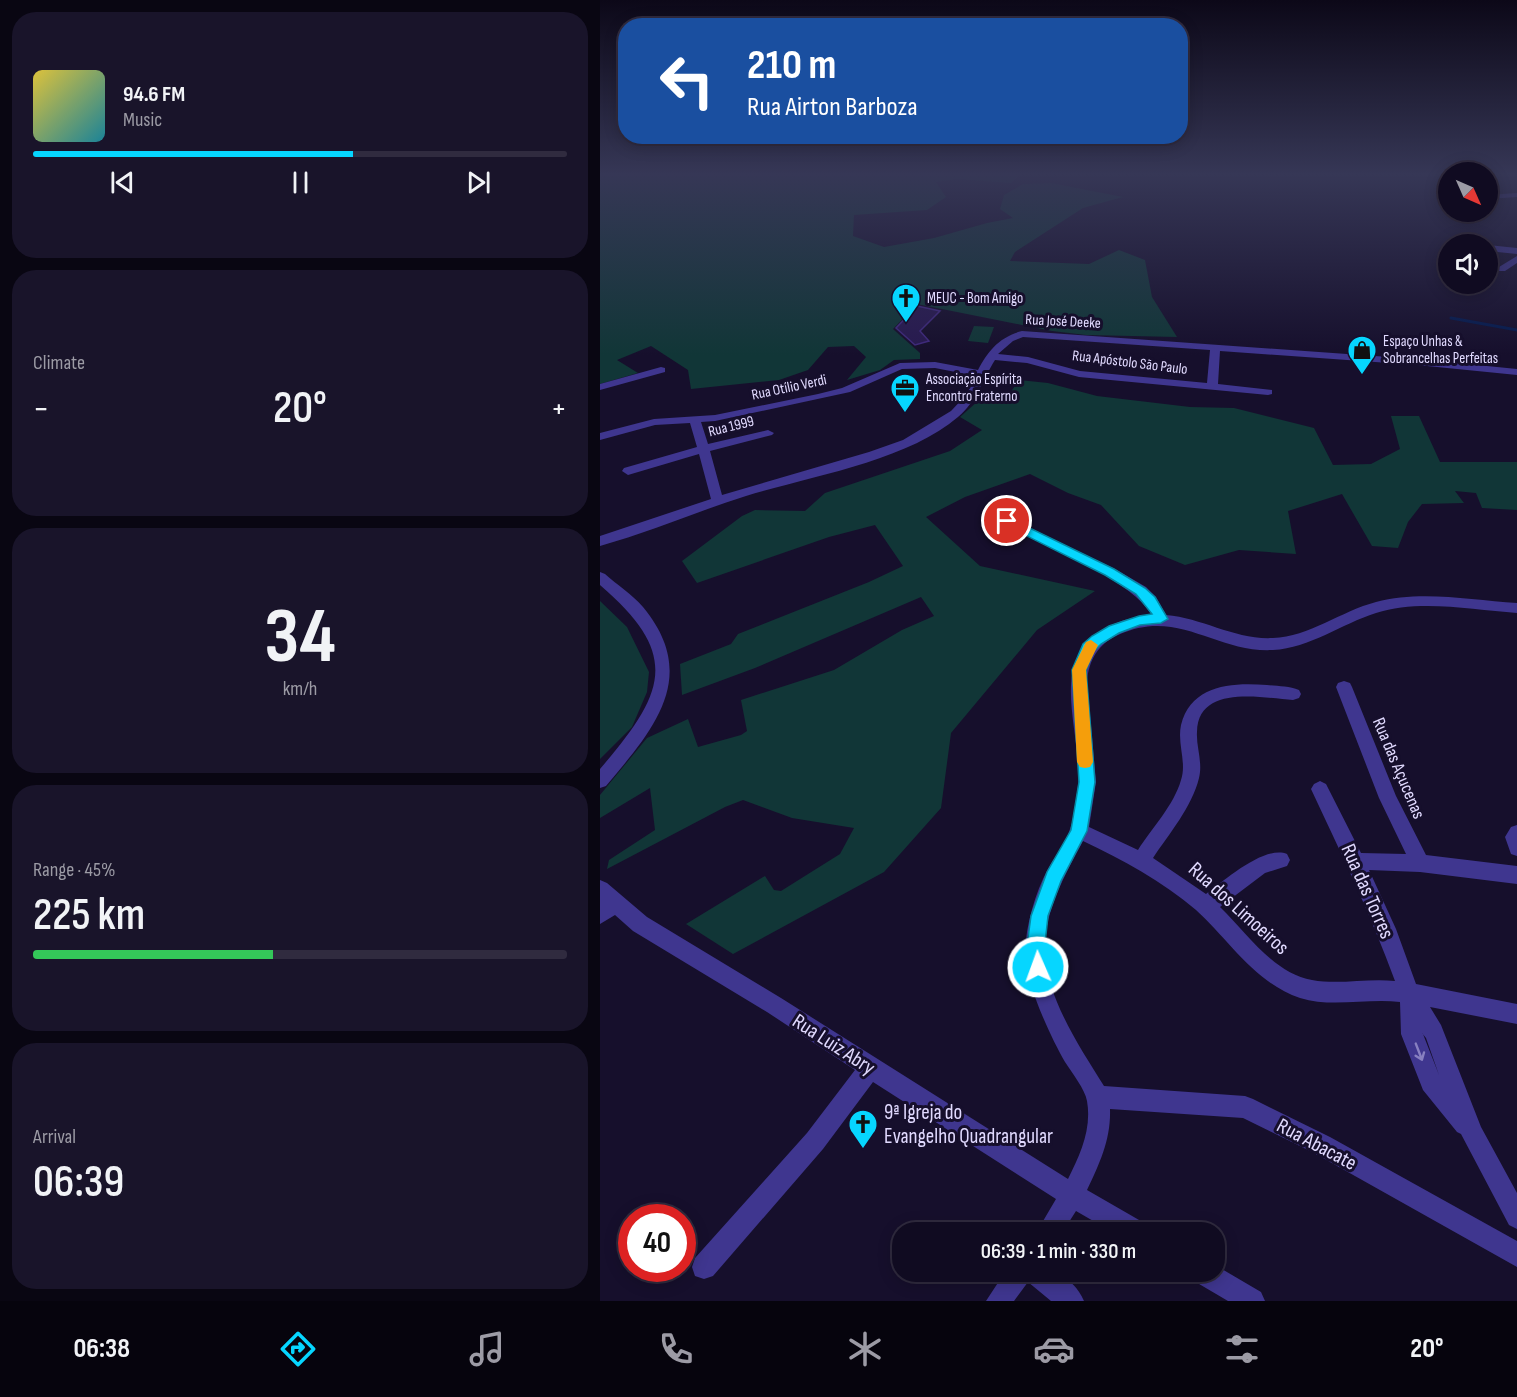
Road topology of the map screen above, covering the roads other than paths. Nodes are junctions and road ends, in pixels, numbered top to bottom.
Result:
1 (1498, 249) edge
2 (1517, 251) edge
3 (1517, 259) edge
4 (1502, 269) dead end
5 (1215, 348) junction
6 (990, 356) junction
7 (661, 370) dead end
8 (1517, 372) edge
9 (982, 374) junction
10 (1212, 386) junction
11 (600, 387) edge
12 (1268, 392) dead end
13 (694, 420) junction
14 (768, 433) dead end
15 (600, 437) edge
16 (702, 449) junction
17 (628, 471) dead end
18 (718, 502) junction
19 (1007, 521) dead end
20 (600, 541) edge
21 (600, 577) edge
22 (1517, 608) edge
23 (1161, 619) junction
24 (1344, 687) dead end
25 (1293, 694) dead end
26 (600, 781) edge
27 (1320, 789) dead end
28 (1079, 831) junction
29 (1517, 834) edge
30 (1517, 848) edge
31 (1142, 860) junction
32 (1281, 860) dead end
33 (1356, 861) junction
34 (1420, 863) junction
35 (1517, 875) edge
36 (605, 902) edge
37 (1205, 906) junction
38 (1410, 995) junction
39 (1517, 1014) edge
40 (871, 1067) junction
41 (1098, 1097) junction
42 (1073, 1194) junction
43 (1517, 1218) edge
44 (1055, 1222) edge
45 (1119, 1222) edge
46 (1517, 1255) edge
47 (704, 1267) dead end
48 (1013, 1282) edge
49 (1048, 1282) edge
50 (1220, 1282) edge
51 (999, 1301) edge
52 (1071, 1301) edge
53 (1252, 1301) edge

1 - 2 street
3 - 4 street
5 - 6 street, Rua José Deeke
5 - 8 street, Rua José Deeke
5 - 10 street
6 - 9 street, Rua José Deeke
6 - 10 street, Rua Apóstolo São Paulo
7 - 11 street
9 - 13 street, Rua Otílio Verdi
9 - 18 street, Rua José Deeke
10 - 12 street, Rua Apóstolo São Paulo
13 - 15 street, Rua Otílio Verdi
13 - 16 street
14 - 16 street, Rua 1999
16 - 17 street, Rua 1999
16 - 18 street
18 - 20 street, Rua José Deeke
19 - 23 street
21 - 26 street
22 - 23 street
23 - 28 street
24 - 34 street, Rua das Açucenas
25 - 31 street
27 - 33 street, Rua das Torres
28 - 31 street, Rua dos Limoeiros
28 - 41 street
29 - 30 street
31 - 37 street, Rua dos Limoeiros
32 - 37 street
33 - 34 street
33 - 38 street, Rua das Torres
34 - 35 street
36 - 40 street, Rua Luiz Abry
37 - 38 street, Rua dos Limoeiros
38 - 39 street, Rua dos Limoeiros
38 - 43 street, Rua das Torres
40 - 42 street, Rua Luiz Abry
40 - 47 street
41 - 42 street
41 - 46 street, Rua Abacate
42 - 44 street
42 - 45 street, Rua Luiz Abry
48 - 51 street
49 - 52 street
50 - 53 street

